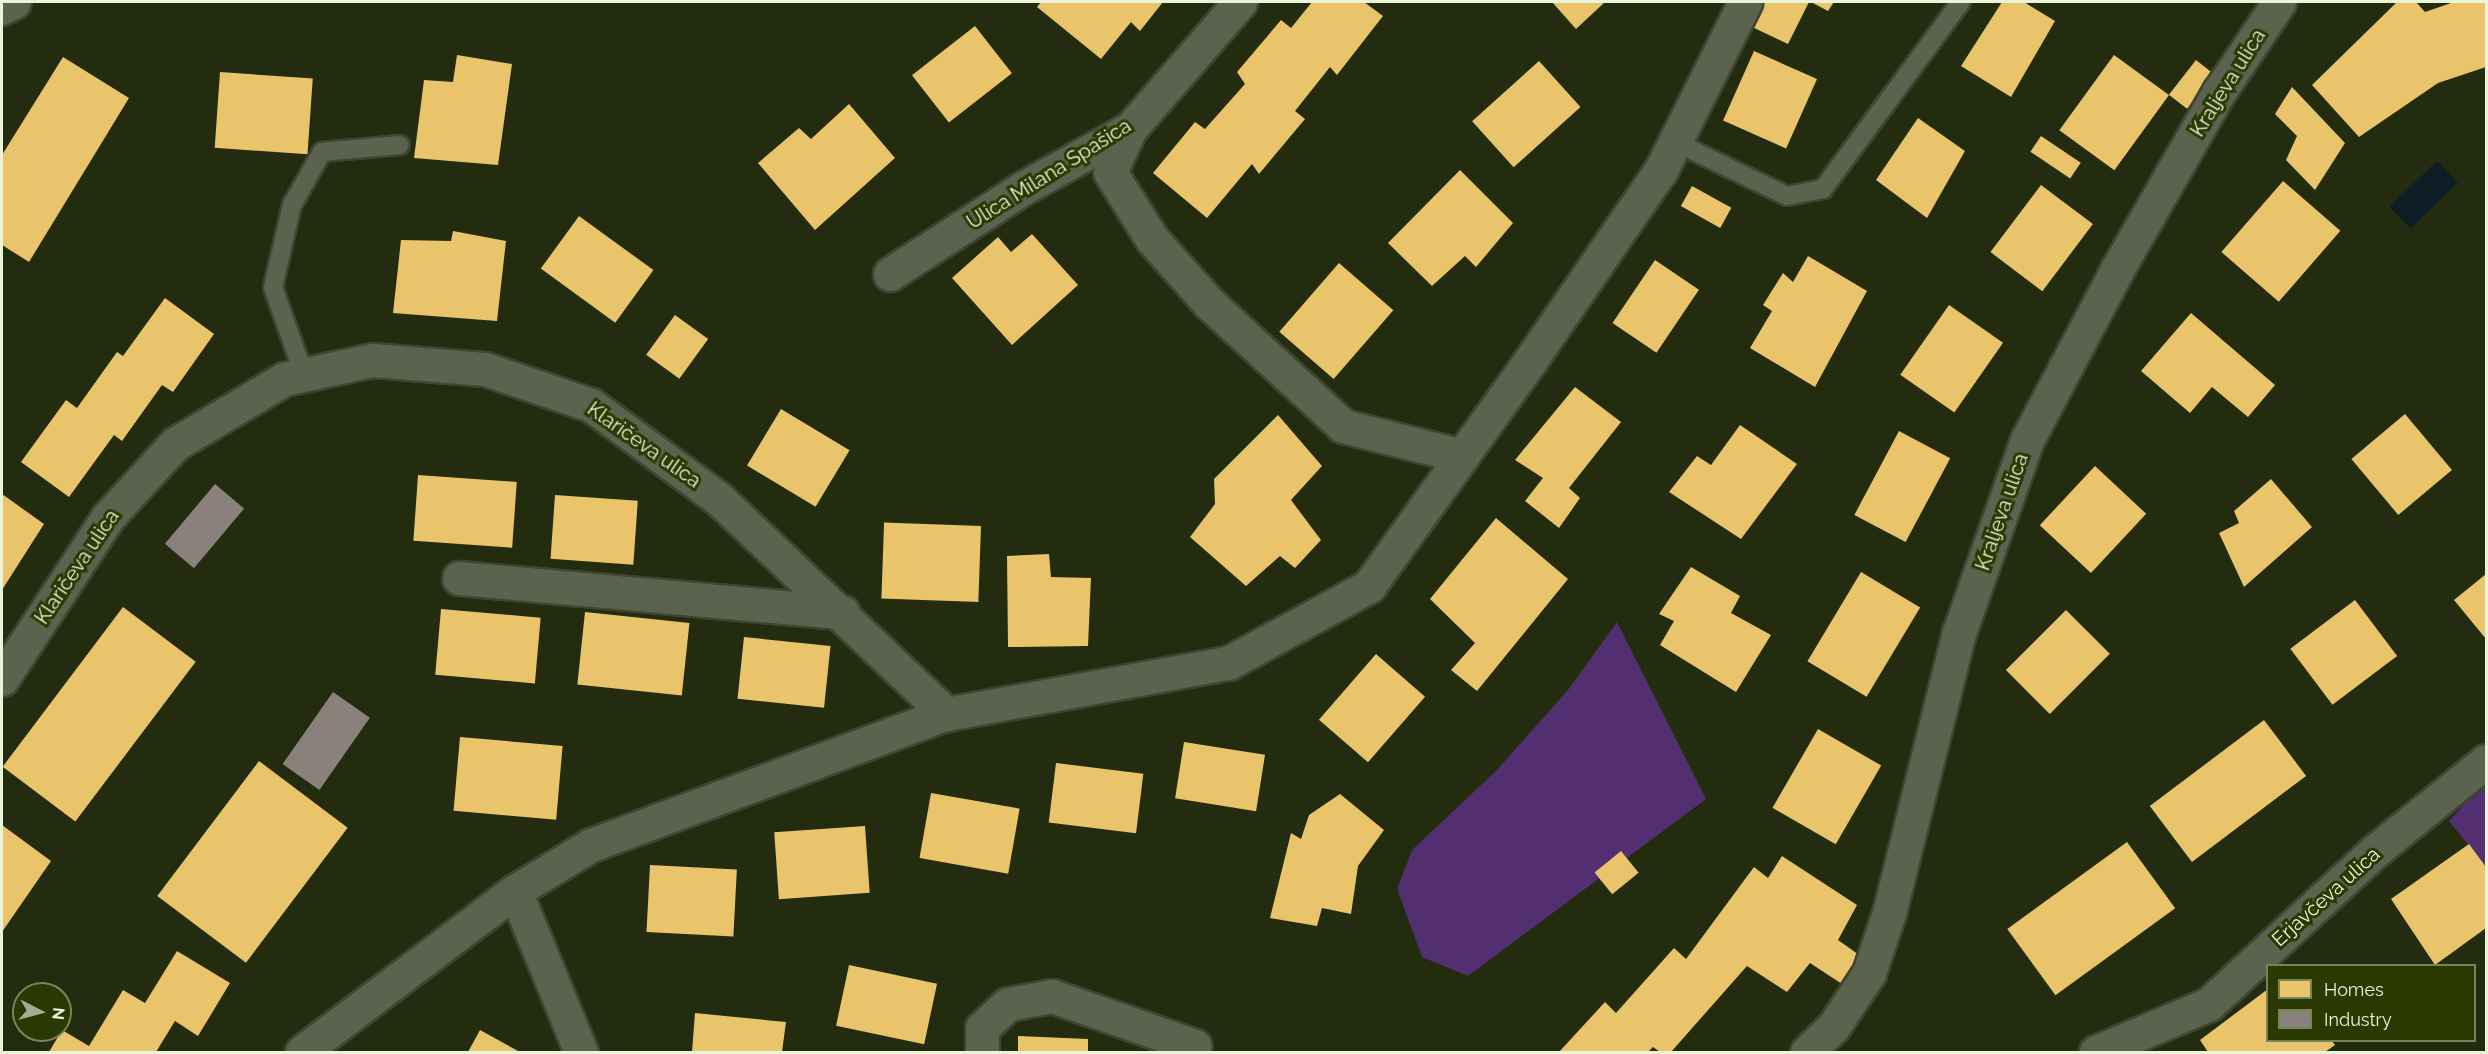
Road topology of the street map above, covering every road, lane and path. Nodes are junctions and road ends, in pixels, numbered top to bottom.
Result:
1 (14, 2) edge
2 (1240, 2) edge
3 (1745, 2) edge
4 (1961, 2) edge
5 (2279, 2) edge
6 (2, 8) edge
7 (1130, 129) junction
8 (1675, 142) junction
9 (400, 145) dead end
10 (890, 274) dead end
11 (304, 375) junction
12 (1462, 456) junction
13 (459, 578) dead end
14 (842, 612) junction
15 (2, 679) edge
16 (946, 714) junction
17 (2487, 761) edge
18 (515, 891) junction
19 (1195, 1046) dead end
20 (302, 1053) edge
21 (580, 1053) edge
22 (982, 1053) edge
23 (1807, 1053) edge
24 (2096, 1053) edge

1 - 6 street
2 - 7 street, Ulica Milana Spašica
3 - 8 street
4 - 8 lane
5 - 23 street, Kraljeva ulica
7 - 10 street, Ulica Milana Spašica
7 - 12 street
8 - 12 street
9 - 11 lane
11 - 14 street, Klaričeva ulica
11 - 15 street, Klaričeva ulica
12 - 16 street
13 - 14 street
14 - 16 street, Klaričeva ulica
16 - 18 street
17 - 24 street, Erjavčeva ulica
18 - 20 street
18 - 21 street
19 - 22 street

